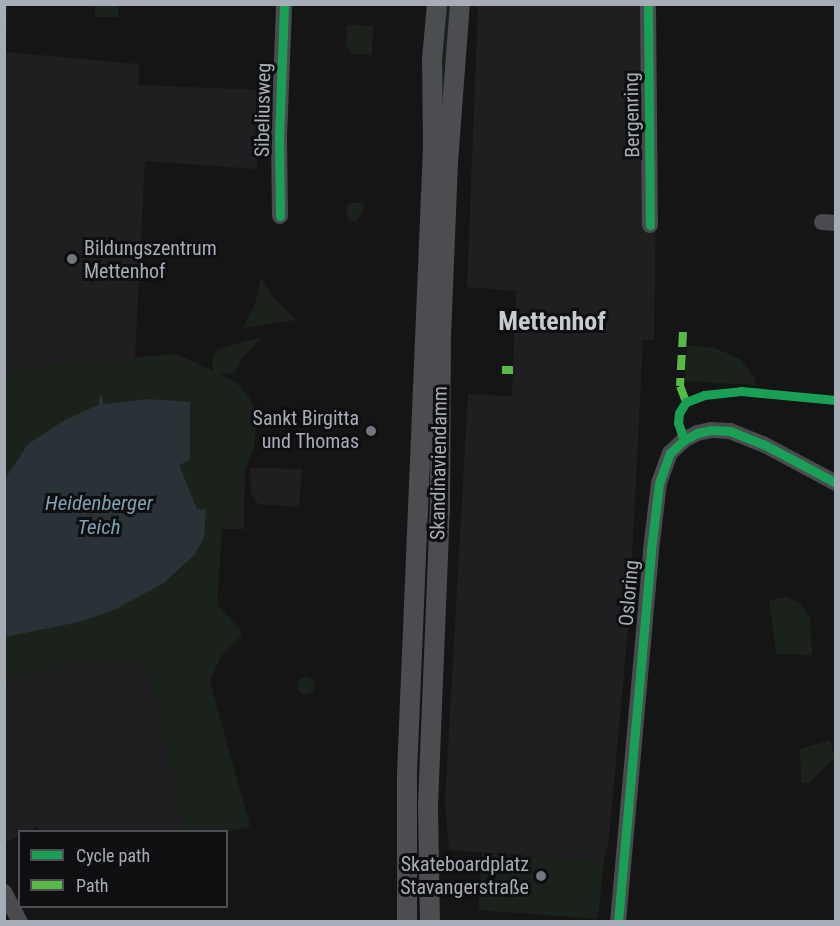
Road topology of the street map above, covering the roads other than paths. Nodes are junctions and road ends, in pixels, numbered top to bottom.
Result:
1 (284, 4) edge
2 (437, 4) edge
3 (460, 4) edge
4 (648, 4) edge
5 (280, 216) dead end
6 (650, 225) dead end
7 (836, 483) edge
8 (4, 892) edge
9 (20, 921) edge
10 (407, 921) edge
11 (430, 921) edge
12 (618, 921) edge

1 - 5 street, Sibeliusweg
2 - 10 main road, Skandinaviendamm
3 - 11 main road, Skandinaviendamm
4 - 6 street, Bergenring
7 - 12 street, Osloring
8 - 9 street

